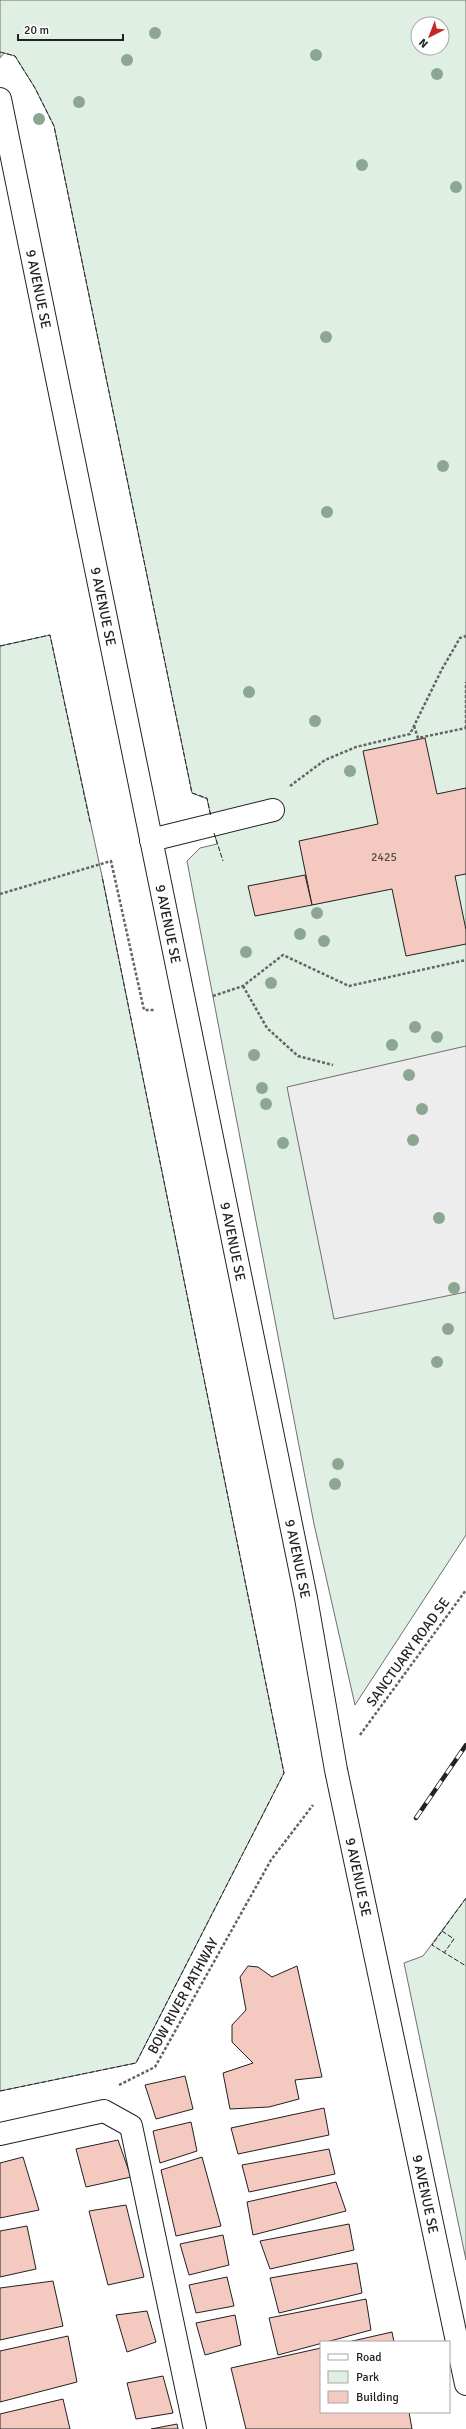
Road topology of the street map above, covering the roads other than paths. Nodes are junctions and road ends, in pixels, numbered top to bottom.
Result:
1 (0, 99) edge
2 (273, 810) road end
3 (151, 840) junction
4 (0, 2134) edge
5 (466, 2384) edge
6 (195, 2429) edge

1 - 3 street, 9 AVENUE SE
2 - 3 street
3 - 5 street, 9 AVENUE SE
4 - 6 street

